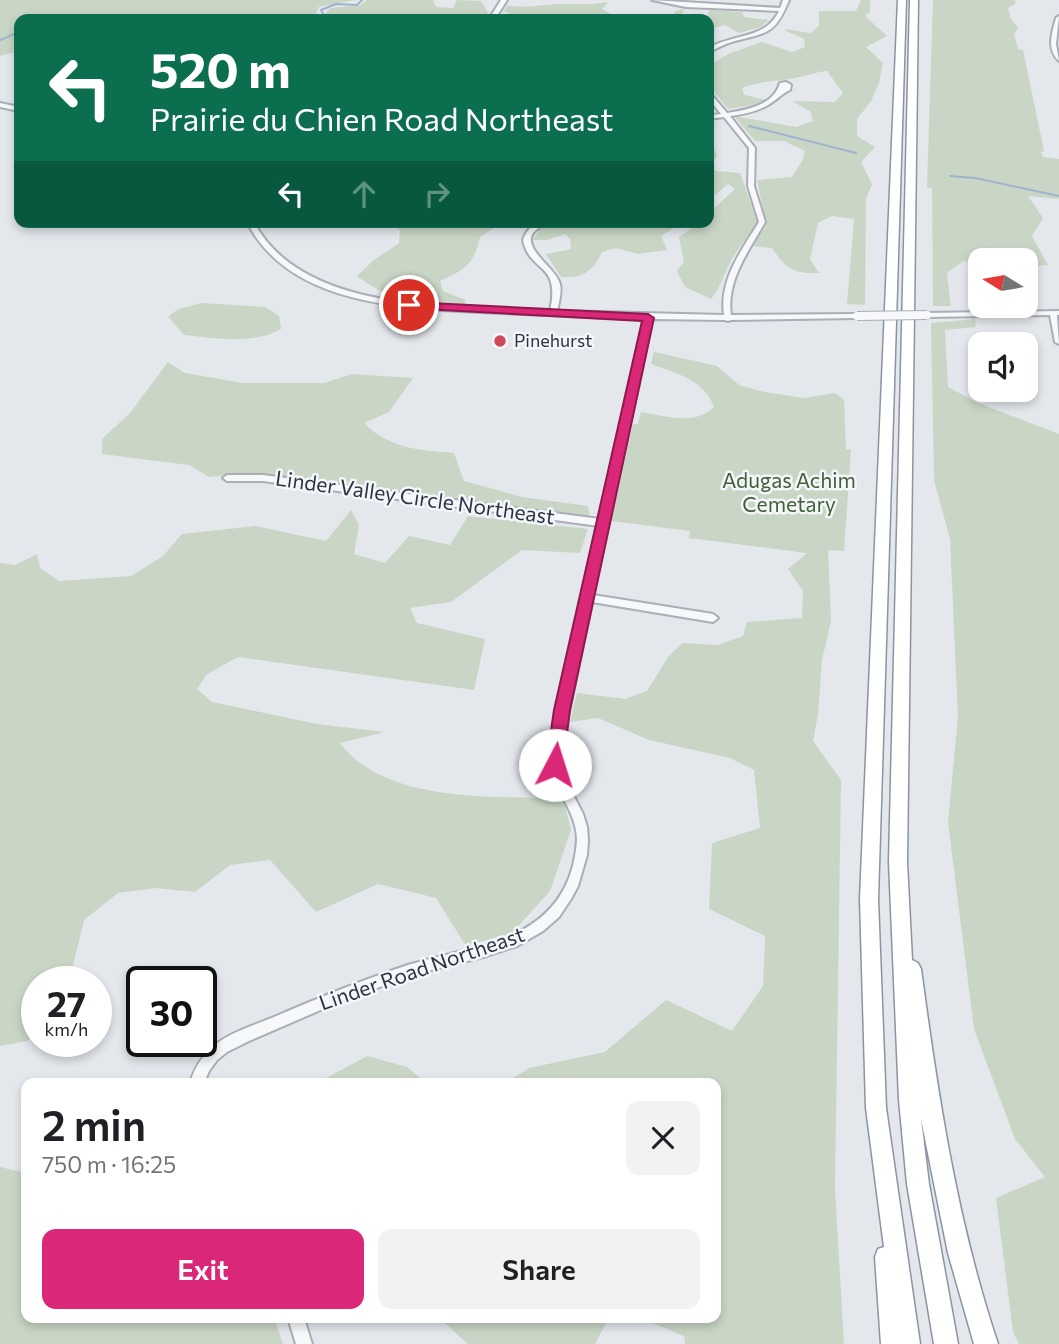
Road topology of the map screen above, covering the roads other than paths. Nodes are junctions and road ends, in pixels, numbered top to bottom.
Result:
1 (655, 0) edge
2 (786, 0) edge
3 (902, 0) edge
4 (914, 0) edge
5 (783, 10) junction
6 (1058, 23) edge
7 (714, 47) edge
8 (1059, 59) edge
9 (782, 89) dead end
10 (714, 101) edge
11 (726, 114) junction
12 (714, 116) edge
13 (254, 228) edge
14 (536, 228) edge
15 (553, 313) junction
16 (1056, 313) edge
17 (648, 318) junction
18 (728, 319) junction
19 (1059, 342) edge
20 (226, 478) dead end
21 (604, 523) junction
22 (587, 598) junction
23 (713, 618) dead end
24 (898, 862) junction
25 (199, 1078) edge
26 (876, 1108) junction
27 (298, 1323) edge
28 (304, 1344) edge
29 (892, 1344) edge
30 (908, 1344) edge
31 (946, 1344) edge
32 (986, 1344) edge

1 - 5 street
2 - 5 street
3 - 26 highway
4 - 24 highway
5 - 7 street
6 - 8 street
9 - 11 street
10 - 11 street
11 - 12 street
11 - 18 street
13 - 15 street
14 - 15 street
15 - 17 street
16 - 18 street, bridge
16 - 19 street
17 - 18 street
17 - 21 street, Linder Road Northeast
20 - 21 street, Linder Valley Circle Northeast
21 - 22 street, Linder Road Northeast
22 - 23 street
22 - 25 street, Linder Road Northeast
24 - 31 highway
24 - 32 highway
26 - 29 highway
26 - 30 highway
27 - 28 street

